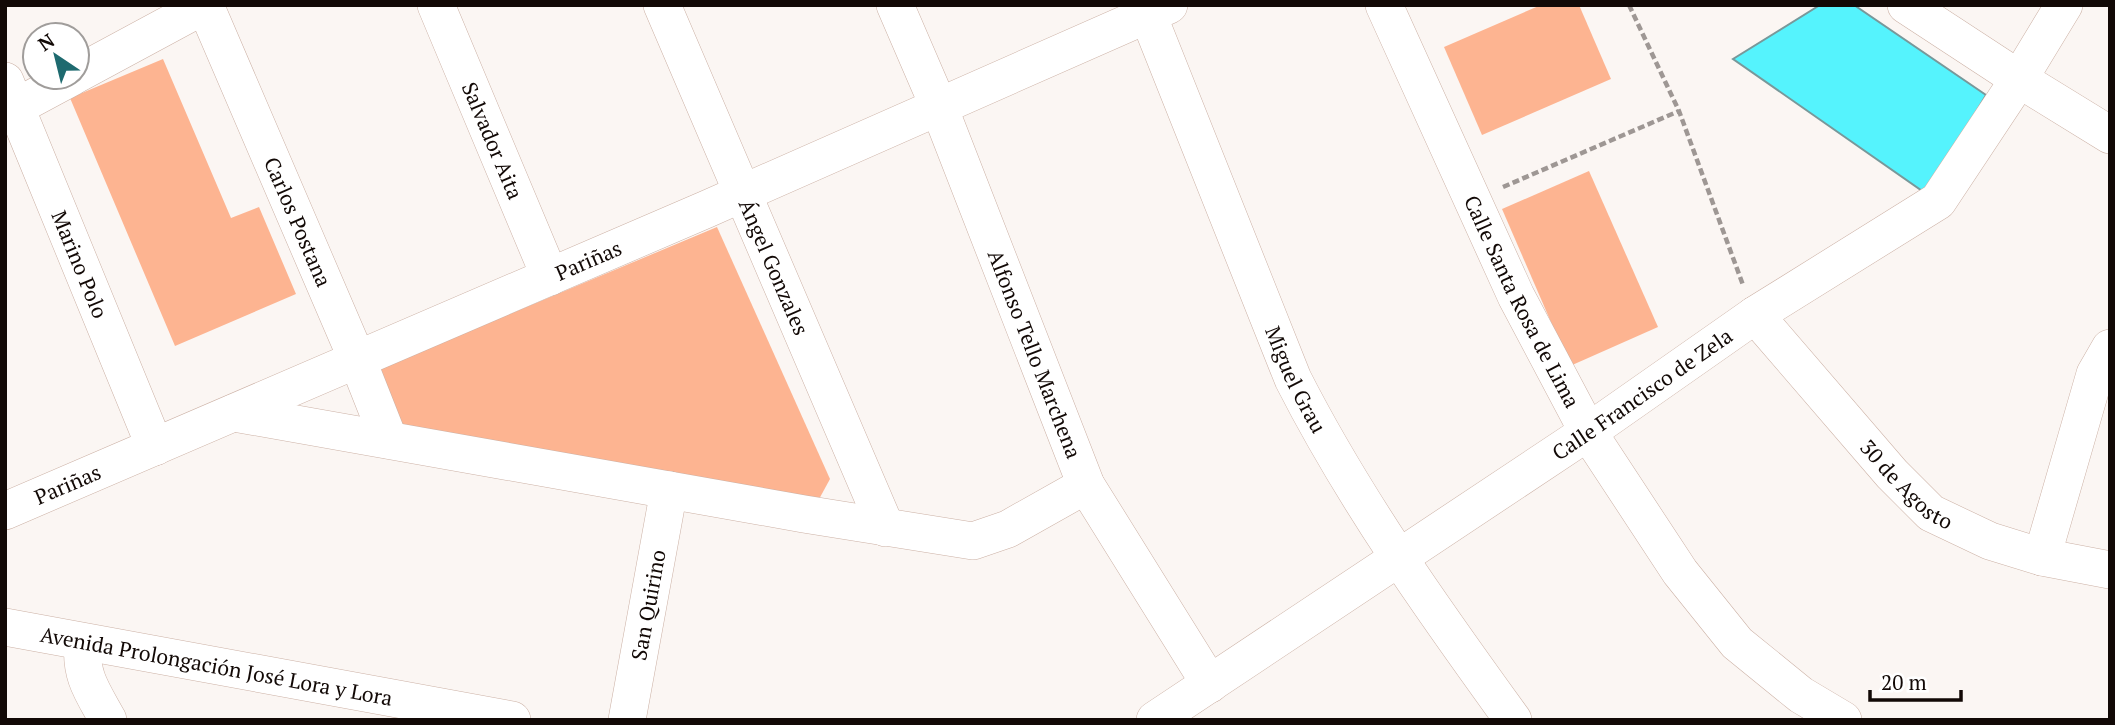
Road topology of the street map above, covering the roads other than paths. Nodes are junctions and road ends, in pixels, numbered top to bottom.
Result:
1 (205, 5) edge
2 (436, 5) edge
3 (662, 5) edge
4 (895, 5) edge
5 (1384, 5) edge
6 (1906, 5) edge
7 (2064, 5) edge
8 (1154, 8) edge
9 (91, 66) edge
10 (2019, 79) junction
11 (34, 91) edge
12 (9, 100) edge
13 (939, 107) junction
14 (2110, 135) edge
15 (742, 194) junction
16 (550, 277) junction
17 (1755, 315) junction
18 (2110, 348) edge
19 (357, 359) junction
20 (234, 413) junction
21 (1588, 432) junction
22 (389, 440) junction
23 (155, 447) junction
24 (1086, 485) junction
25 (669, 489) junction
26 (5, 511) edge
27 (886, 528) junction
28 (1399, 557) junction
29 (2042, 557) junction
30 (2110, 570) edge
31 (5, 627) edge
32 (83, 643) junction
33 (1210, 684) junction
34 (108, 720) edge
35 (512, 720) edge
36 (627, 720) edge
37 (1155, 720) edge
38 (1513, 720) edge
39 (1843, 720) edge

1 - 9 street
1 - 19 street, Carlos Postana
2 - 16 street, Salvador Aita
3 - 15 street, Ángel Gonzales
4 - 13 street, Alfonso Tello Marchena
5 - 21 street, Calle Santa Rosa de Lima
6 - 10 street
7 - 10 street, Calle Francisco de Zela
8 - 13 street, Pariñas
8 - 28 street, Miguel Grau
10 - 14 street
10 - 17 street, Calle Francisco de Zela
11 - 12 street
12 - 23 street, Marino Polo
13 - 15 street, Pariñas
13 - 24 street, Alfonso Tello Marchena
15 - 16 street, Pariñas
15 - 27 street, Ángel Gonzales
16 - 19 street, Pariñas
17 - 21 street, Calle Francisco de Zela
17 - 29 street, 30 de Agosto
18 - 29 street
19 - 20 street, Pariñas
19 - 22 street, Carlos Postana
20 - 22 street
20 - 23 street, Pariñas
21 - 28 street, Calle Francisco de Zela
21 - 39 street, Calle Santa Rosa de Lima
22 - 25 street
23 - 26 street, Pariñas
24 - 27 street
24 - 33 street, Alfonso Tello Marchena
25 - 27 street
25 - 36 street, San Quirino
28 - 33 street, Calle Francisco de Zela
28 - 38 street, Miguel Grau
29 - 30 street, 30 de Agosto
31 - 32 street, Avenida Prolongación José Lora y Lora
32 - 34 street
32 - 35 street, Avenida Prolongación José Lora y Lora
33 - 37 street, Calle Francisco de Zela

